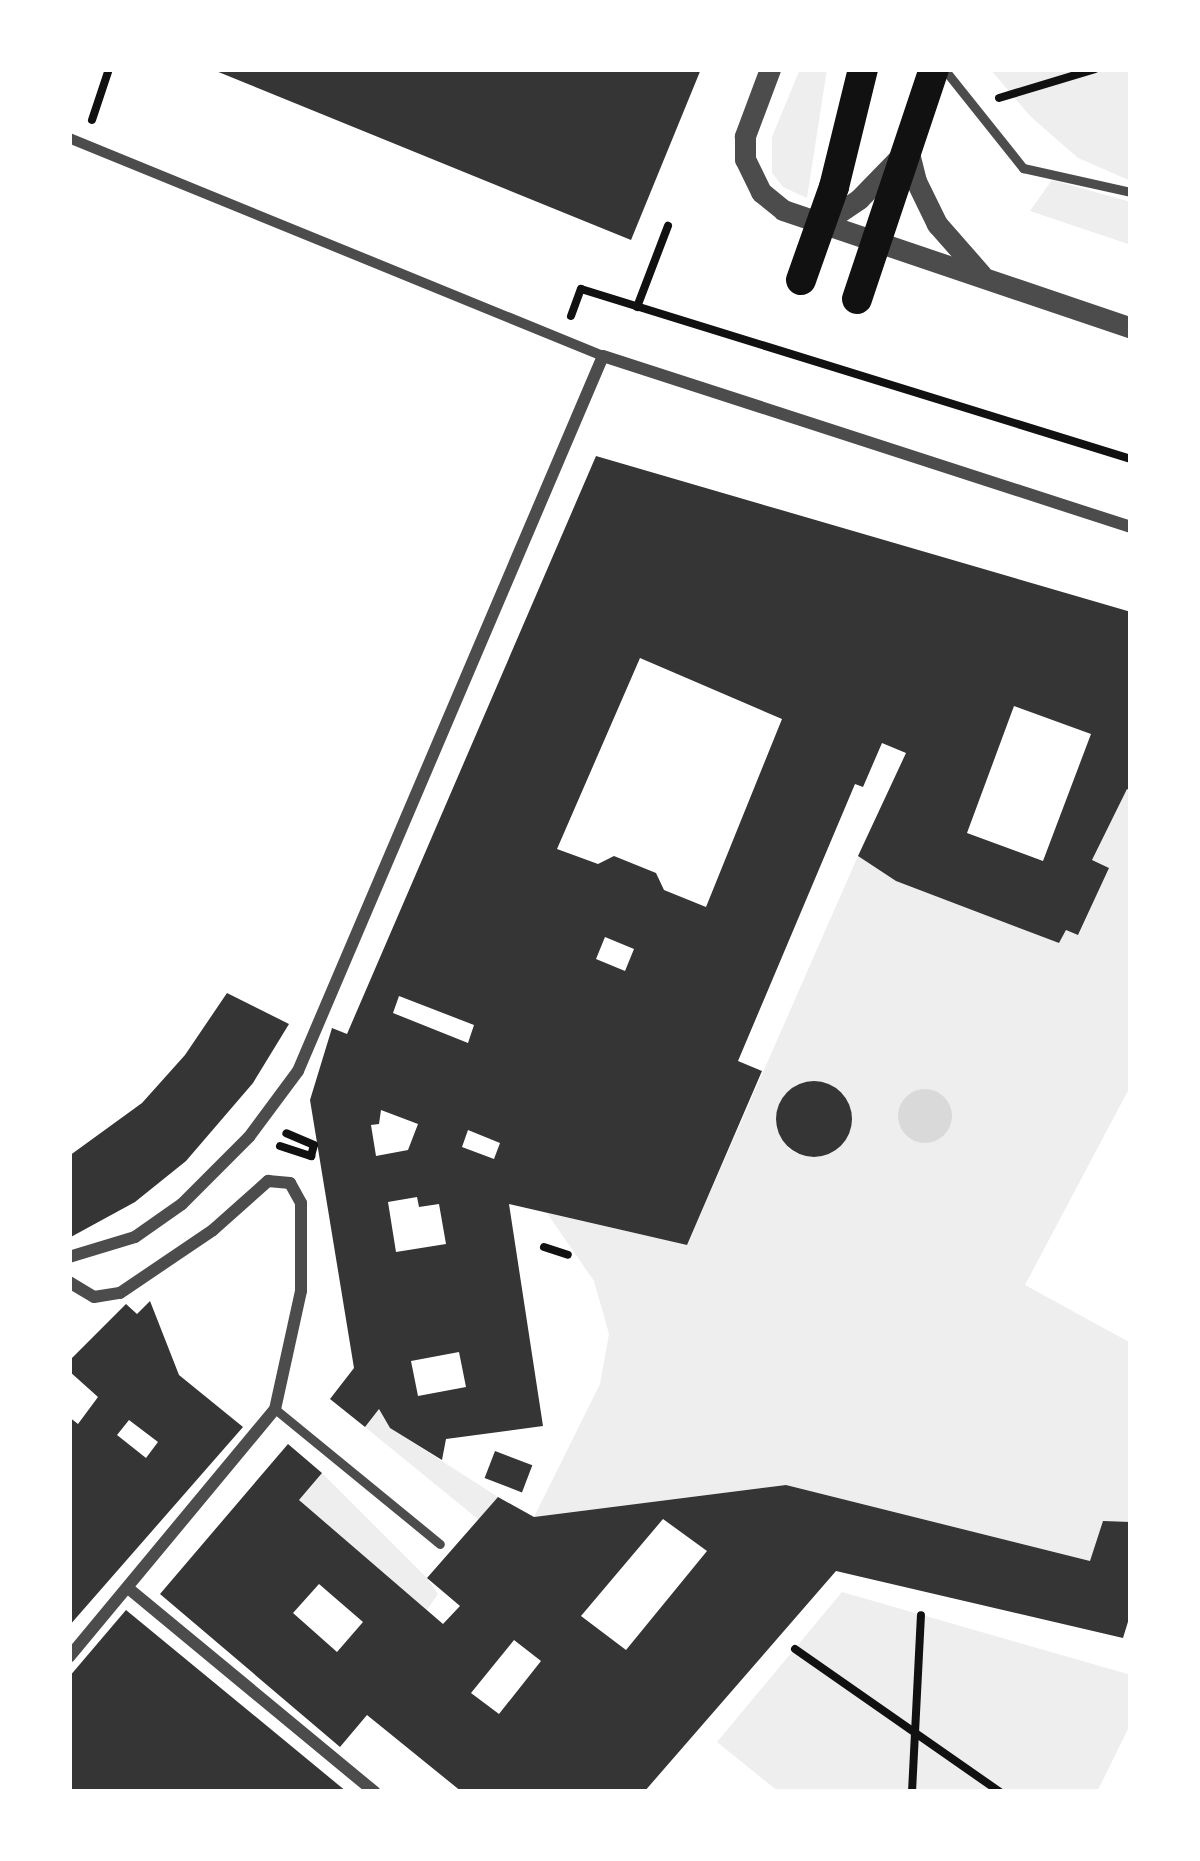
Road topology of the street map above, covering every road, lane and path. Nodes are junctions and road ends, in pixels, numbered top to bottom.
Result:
1 (109, 69) edge
2 (770, 69) edge
3 (863, 69) edge
4 (934, 69) edge
5 (944, 69) edge
6 (1095, 69) edge
7 (973, 105) junction
8 (69, 138) edge
9 (83, 144) junction
10 (908, 149) junction
11 (1131, 192) edge
12 (821, 225) junction
13 (668, 226) dead end
14 (876, 244) junction
15 (801, 280) dead end
16 (991, 282) junction
17 (857, 299) dead end
18 (638, 307) junction
19 (1131, 328) edge
20 (562, 338) junction
21 (603, 356) junction
22 (1131, 459) edge
23 (1131, 527) edge
24 (283, 1132) dead end
25 (277, 1158) dead end
26 (544, 1247) dead end
27 (568, 1256) dead end
28 (69, 1257) edge
29 (69, 1282) edge
30 (275, 1408) junction
31 (440, 1544) dead end
32 (128, 1588) junction
33 (922, 1615) dead end
34 (795, 1649) dead end
35 (69, 1657) edge
36 (915, 1733) junction
37 (375, 1792) edge
38 (912, 1792) edge
39 (1000, 1792) edge

1 - 9 path
2 - 12 street
3 - 12 main road
4 - 10 main road
5 - 7 lane
6 - 7 path
7 - 11 lane
8 - 9 street
9 - 20 street
10 - 12 street
10 - 14 main road
10 - 16 street
12 - 14 street
12 - 15 main road
13 - 18 path
14 - 16 street
14 - 17 main road
16 - 19 street
18 - 20 path
18 - 22 path
20 - 21 street
21 - 23 street
21 - 28 street
24 - 25 path
26 - 27 path
29 - 30 street
30 - 31 lane
30 - 32 street
32 - 35 street
32 - 37 street
33 - 36 path
34 - 36 path
36 - 38 path
36 - 39 path

